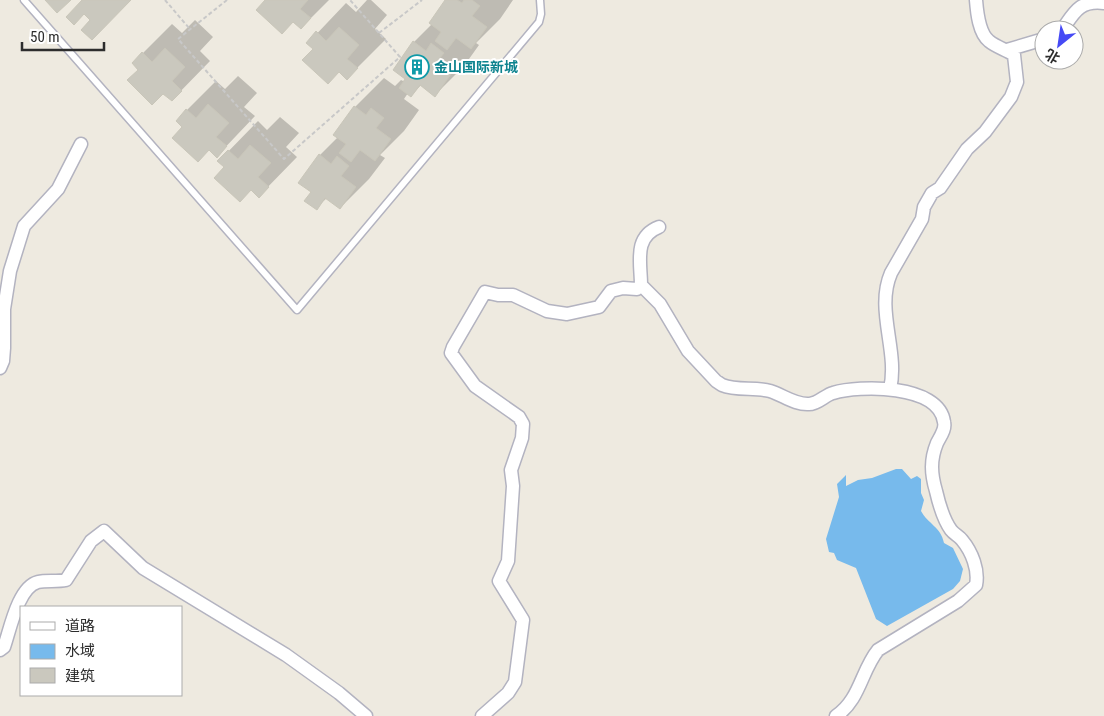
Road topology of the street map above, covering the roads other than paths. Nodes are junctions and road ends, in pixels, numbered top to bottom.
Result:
1 (24, 0) edge
2 (540, 0) edge
3 (976, 0) edge
4 (1104, 3) edge
5 (1069, 20) edge
6 (1034, 41) edge
7 (1007, 50) junction
8 (81, 144) dead end
9 (659, 227) dead end
10 (641, 286) junction
11 (0, 368) edge
12 (890, 389) junction
13 (0, 650) edge
14 (366, 716) edge
15 (482, 716) edge
16 (836, 716) edge

1 - 2 lane
3 - 7 street
4 - 5 street
6 - 7 street
7 - 12 street
8 - 11 street
9 - 10 street
10 - 12 street
10 - 15 street
12 - 16 street
13 - 14 street

